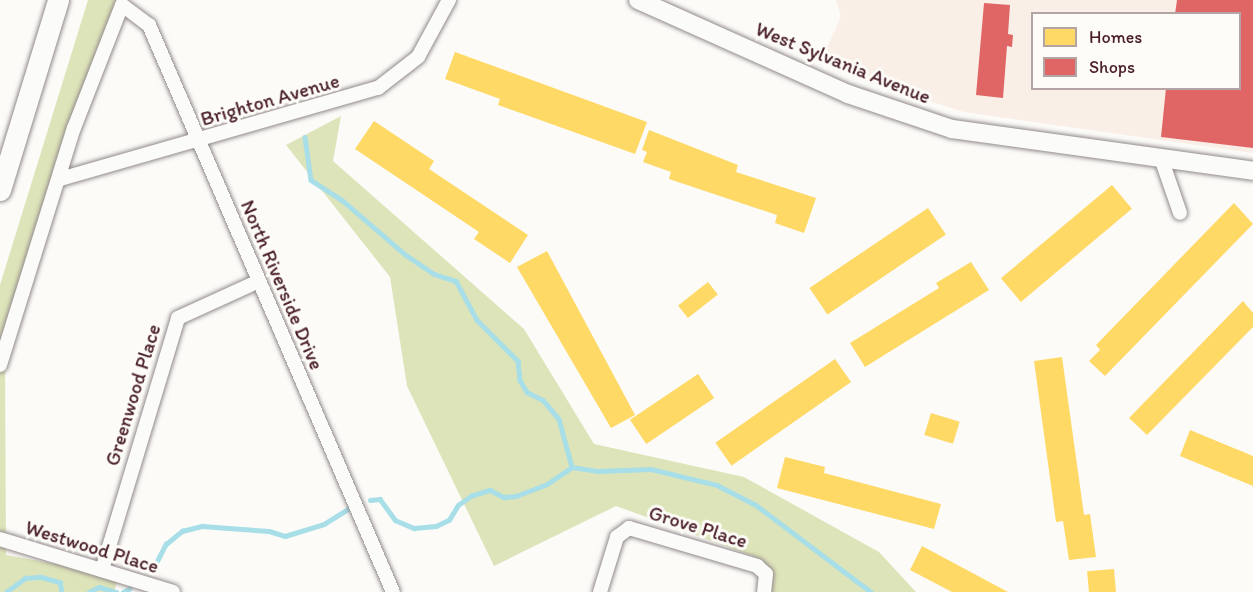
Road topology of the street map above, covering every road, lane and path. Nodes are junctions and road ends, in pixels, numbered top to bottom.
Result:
1 (58, 0) edge
2 (449, 0) edge
3 (638, 0) edge
4 (198, 141) junction
5 (1161, 158) junction
6 (1253, 171) edge
7 (60, 179) junction
8 (0, 190) edge
9 (1180, 213) dead end
10 (259, 281) junction
11 (0, 365) edge
12 (0, 538) edge
13 (102, 570) junction
14 (173, 592) edge
15 (393, 592) edge
16 (600, 592) edge
17 (764, 592) edge

1 - 8 highway
2 - 4 street, Brighton Avenue
3 - 5 main road, West Sylvania Avenue
4 - 7 street, Brighton Avenue
4 - 7 street, North Riverside Drive
4 - 10 street, North Riverside Drive
5 - 6 main road, West Sylvania Avenue
5 - 9 street
7 - 11 street
10 - 13 street, Greenwood Place
10 - 15 street, North Riverside Drive
12 - 13 street, Westwood Place
13 - 14 street, Westwood Place
16 - 17 street, Grove Place

